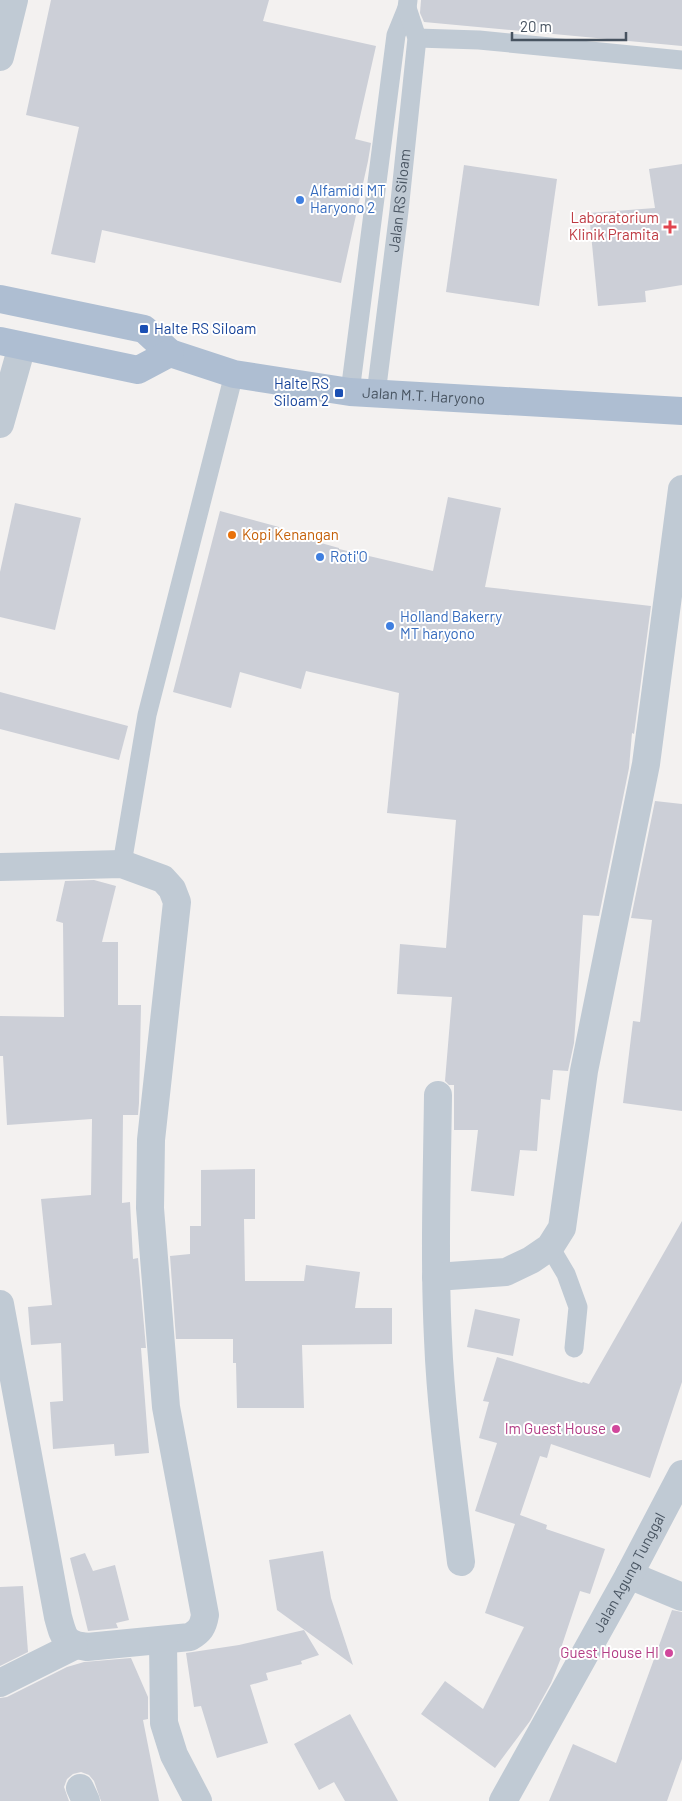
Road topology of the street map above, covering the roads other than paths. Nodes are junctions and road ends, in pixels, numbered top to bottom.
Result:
1 (14, 0) edge
2 (408, 4) edge
3 (417, 38) junction
4 (0, 57) edge
5 (682, 60) edge
6 (0, 299) edge
7 (11, 344) edge
8 (170, 353) junction
9 (234, 374) junction
10 (363, 393) junction
11 (682, 410) edge
12 (0, 424) edge
13 (682, 489) edge
14 (122, 864) junction
15 (0, 867) edge
16 (438, 1095) dead end
17 (550, 1247) junction
18 (436, 1276) junction
19 (0, 1304) edge
20 (574, 1348) dead end
21 (682, 1474) edge
22 (461, 1562) dead end
23 (629, 1575) junction
24 (682, 1597) edge
25 (163, 1640) junction
26 (74, 1646) junction
27 (0, 1683) edge
28 (198, 1801) edge
29 (503, 1801) edge

1 - 4 street
2 - 3 lane, Jalan RS Siloam
2 - 10 lane, Jalan RS Siloam
3 - 5 lane
3 - 10 lane, Jalan RS Siloam
6 - 8 main road, Jalan M.T. Haryono
7 - 8 main road
7 - 12 street
8 - 9 main road, Jalan M.T. Haryono
9 - 10 main road, Jalan M.T. Haryono
9 - 14 lane
10 - 11 main road, Jalan M.T. Haryono
13 - 17 street
14 - 15 street
14 - 25 street
16 - 18 street
17 - 18 street
17 - 20 lane
18 - 22 street
19 - 26 street
21 - 23 street, Jalan Agung Tunggal
23 - 24 street
23 - 29 street, Jalan Agung Tunggal
25 - 26 street
25 - 28 street
26 - 27 street

